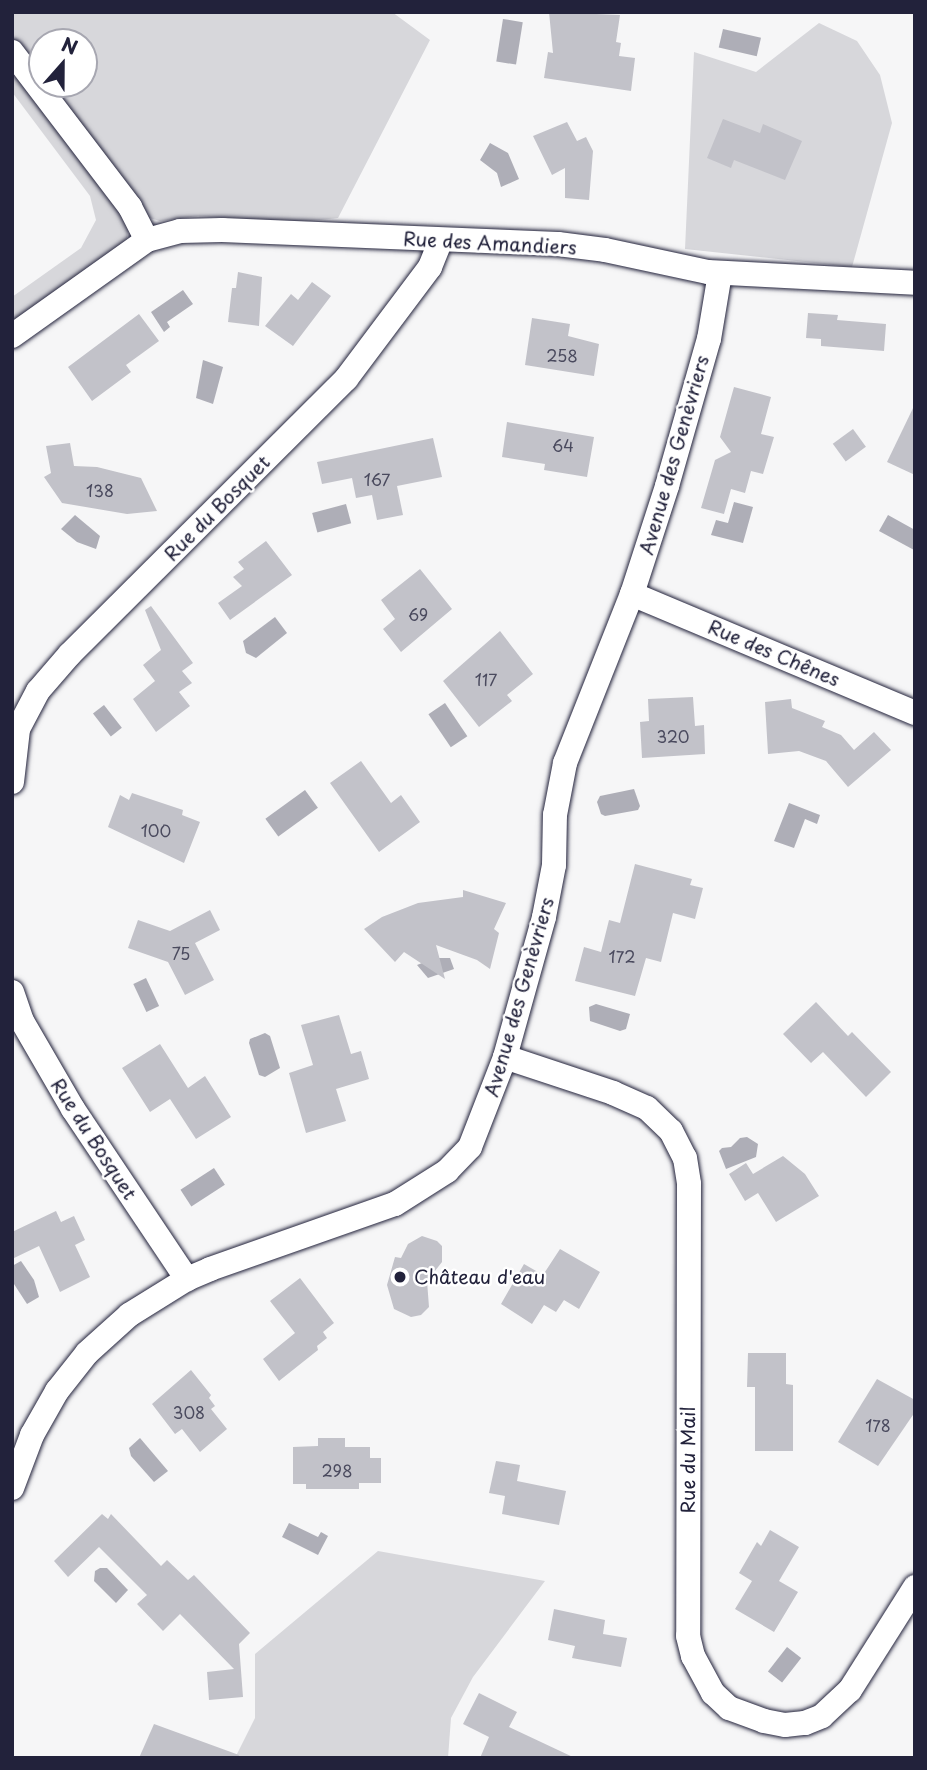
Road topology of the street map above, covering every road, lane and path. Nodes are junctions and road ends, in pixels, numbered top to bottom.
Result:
1 (12, 52) edge
2 (148, 240) junction
3 (441, 240) junction
4 (720, 273) junction
5 (915, 283) edge
6 (12, 336) edge
7 (632, 594) junction
8 (915, 713) edge
9 (12, 782) edge
10 (12, 992) edge
11 (505, 1057) junction
12 (187, 1279) junction
13 (12, 1488) edge
14 (915, 1587) edge

1 - 2 street
2 - 3 street, Rue des Amandiers
2 - 6 street
3 - 4 street, Rue des Amandiers
3 - 9 street, Rue du Bosquet
4 - 5 street, Rue des Amandiers
4 - 7 street, Avenue des Genèvriers
7 - 8 street, Rue des Chênes
7 - 11 street, Avenue des Genèvriers
10 - 12 street, Rue du Bosquet
11 - 12 street, Avenue des Genèvriers
11 - 14 street, Rue du Mail
12 - 13 street, Avenue des Genèvriers

